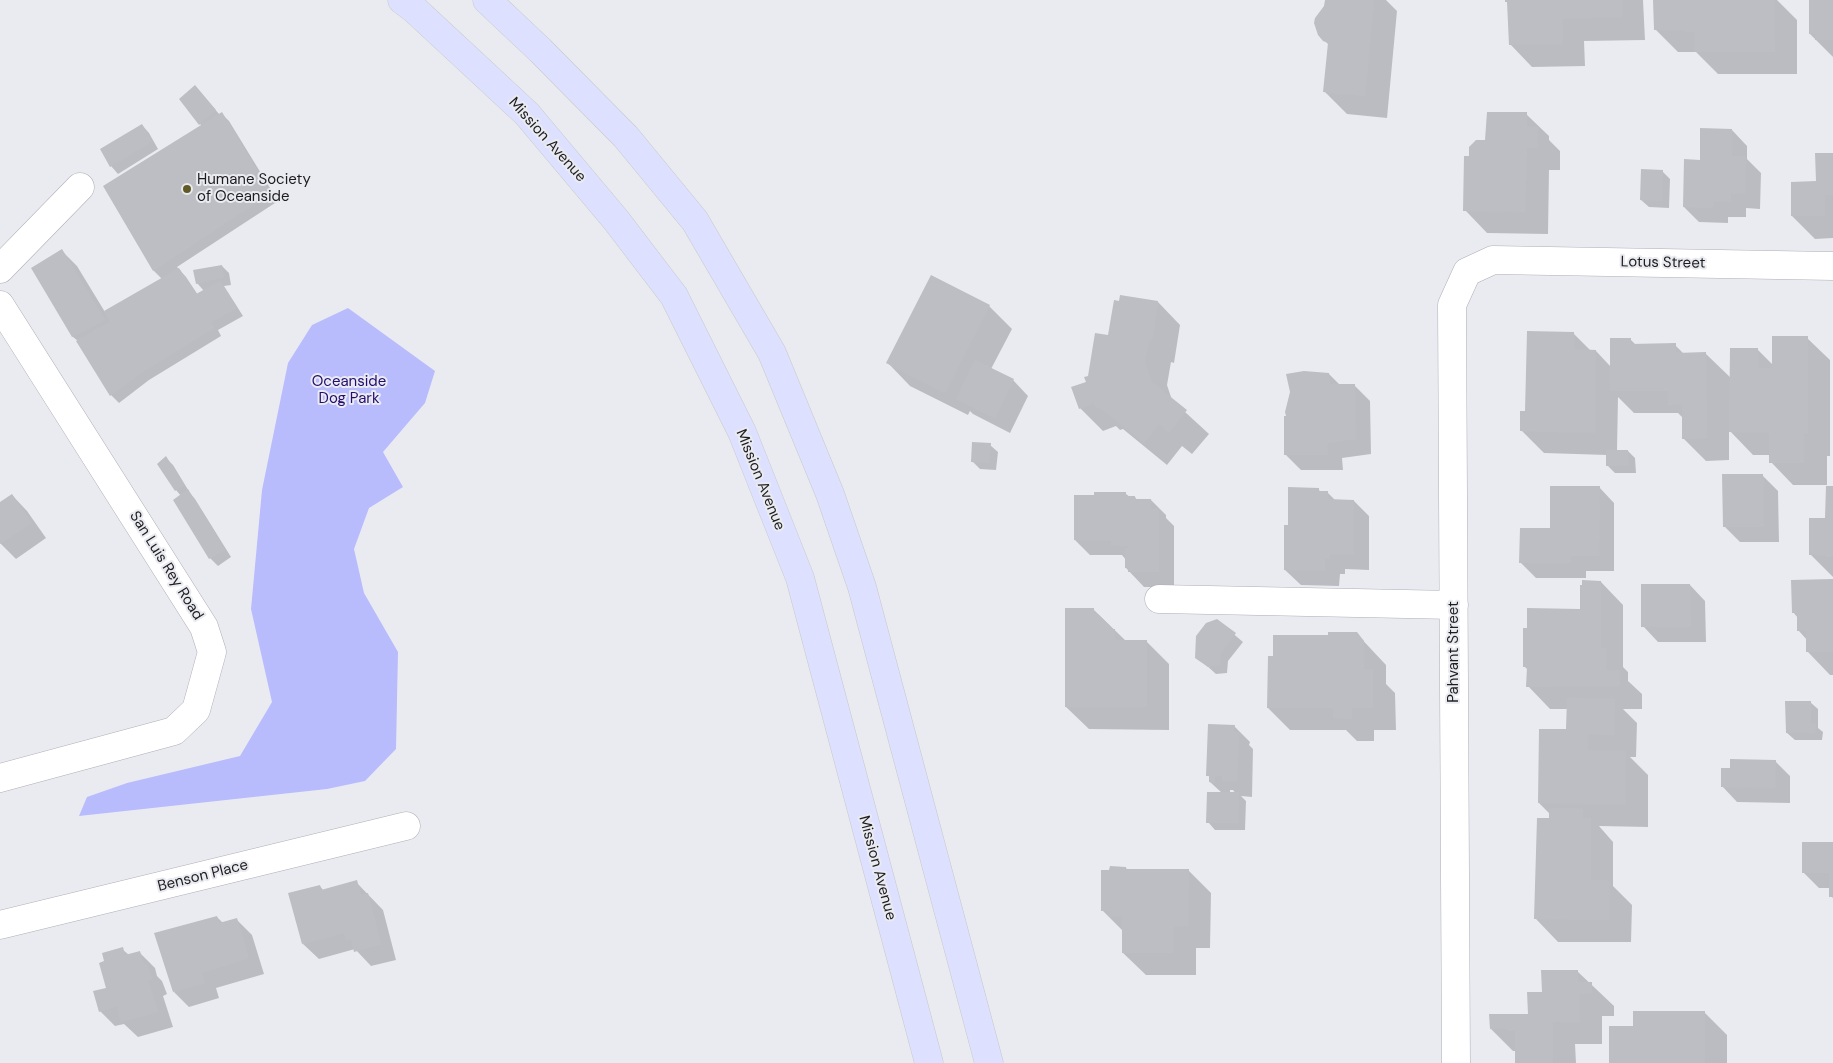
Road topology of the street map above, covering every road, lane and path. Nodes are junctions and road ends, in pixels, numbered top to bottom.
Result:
1 (402, 0) edge
2 (487, 0) edge
3 (80, 187) dead end
4 (1493, 260) joint
5 (1833, 266) edge
6 (0, 270) edge
7 (0, 305) edge
8 (1159, 599) dead end
9 (1454, 605) junction
10 (0, 778) edge
11 (406, 826) dead end
12 (0, 925) edge
13 (929, 1063) edge
14 (989, 1063) edge
15 (1456, 1063) edge

1 - 13 main road, Mission Avenue
2 - 14 main road
3 - 6 street
4 - 5 street, Lotus Street
4 - 9 street, Pahvant Street
7 - 10 street, San Luis Rey Road
8 - 9 street
9 - 15 street, Pahvant Street
11 - 12 street, Benson Place

